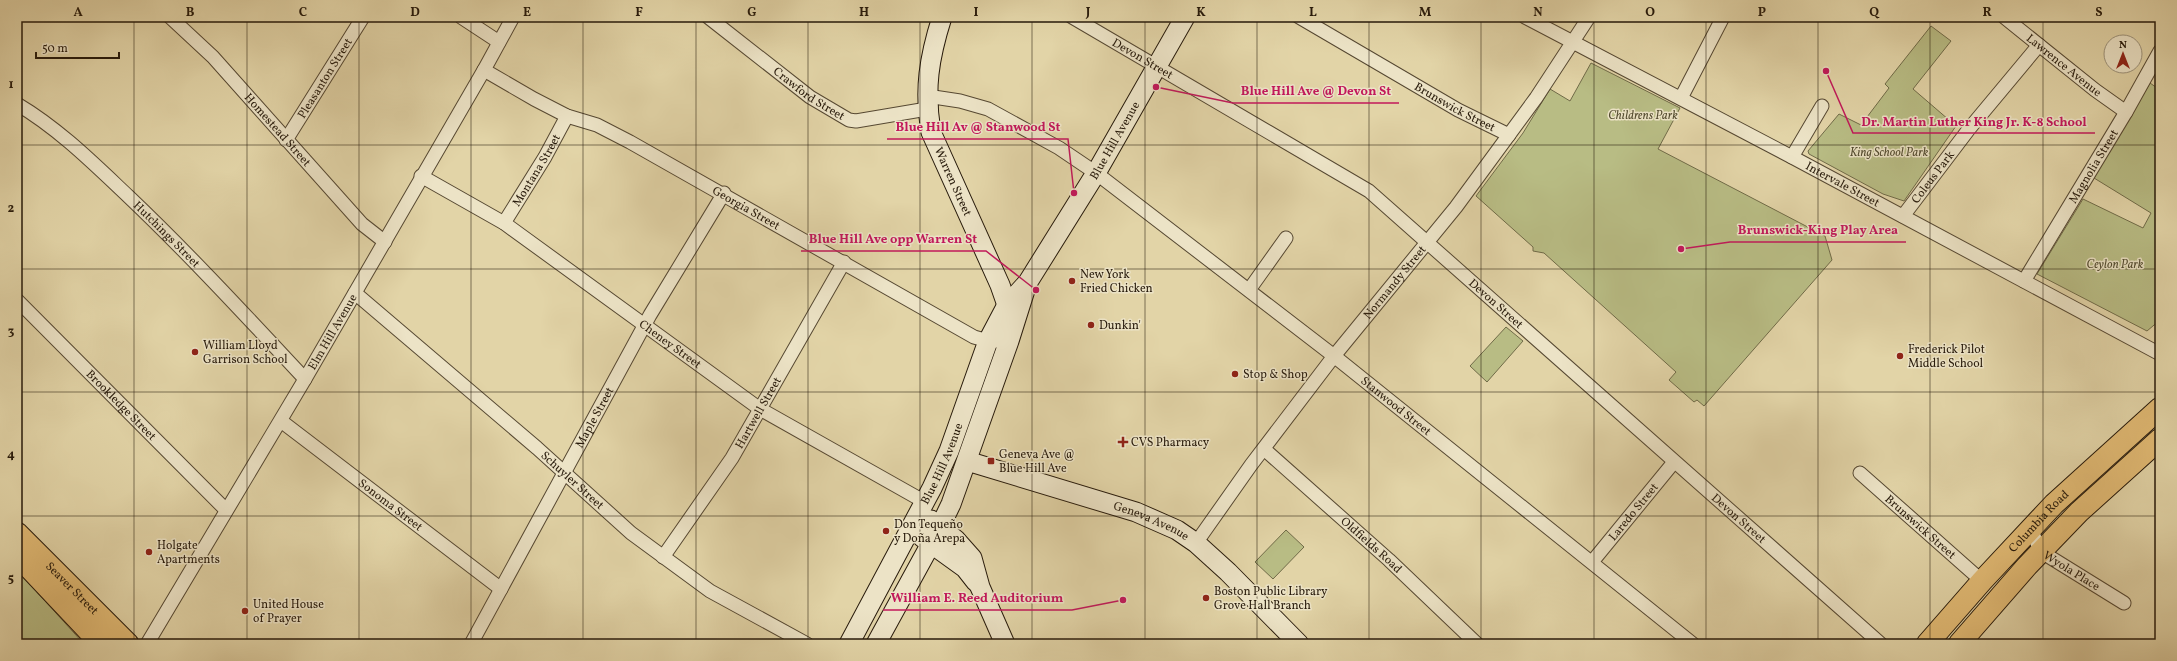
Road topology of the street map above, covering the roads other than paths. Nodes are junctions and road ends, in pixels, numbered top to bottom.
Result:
1 (170, 17) edge
2 (363, 17) edge
3 (462, 17) edge
4 (513, 17) edge
5 (708, 17) edge
6 (942, 17) edge
7 (1072, 17) edge
8 (1185, 17) edge
9 (1299, 17) edge
10 (1525, 17) edge
11 (1589, 17) edge
12 (1723, 17) edge
13 (2004, 17) edge
14 (499, 42) junction
15 (1572, 42) junction
16 (2039, 45) junction
17 (2160, 51) edge
18 (1156, 66) junction
19 (484, 70) junction
20 (1681, 98) junction
21 (927, 102) junction
22 (17, 104) edge
23 (1822, 106) dead end
24 (2126, 112) junction
25 (567, 116) junction
26 (1509, 135) junction
27 (286, 140) junction
28 (1792, 157) junction
29 (1096, 173) junction
30 (421, 176) junction
31 (724, 193) junction
32 (1903, 216) junction
33 (504, 223) junction
34 (1286, 238) dead end
35 (385, 242) junction
36 (1428, 242) junction
37 (844, 262) junction
38 (2024, 281) junction
39 (1028, 282) junction
40 (1249, 290) junction
41 (355, 293) junction
42 (17, 300) edge
43 (1007, 305) junction
44 (645, 324) junction
45 (988, 341) junction
46 (1009, 341) junction
47 (2160, 354) edge
48 (1334, 356) junction
49 (305, 379) junction
50 (2160, 408) edge
51 (760, 409) junction
52 (281, 421) junction
53 (2160, 439) edge
54 (1264, 448) junction
55 (967, 461) junction
56 (1674, 462) junction
57 (564, 473) junction
58 (1860, 473) dead end
59 (922, 507) junction
60 (226, 510) junction
61 (940, 527) junction
62 (2031, 528) junction
63 (910, 530) junction
64 (17, 533) edge
65 (1196, 543) junction
66 (931, 544) junction
67 (2040, 551) junction
68 (17, 555) edge
69 (663, 557) junction
70 (1592, 562) junction
71 (1982, 581) junction
72 (980, 587) junction
73 (501, 589) junction
74 (2124, 603) dead end
75 (101, 644) edge
76 (128, 644) edge
77 (147, 644) edge
78 (471, 644) edge
79 (807, 644) edge
80 (848, 644) edge
81 (876, 644) edge
82 (1005, 644) edge
83 (1299, 644) edge
84 (1477, 644) edge
85 (1693, 644) edge
86 (1881, 644) edge
87 (1927, 644) edge
88 (1959, 644) edge

1 - 27 street, Homestead Street
2 - 27 street, Pleasanton Street
3 - 14 street
4 - 14 street, Elm Hill Avenue
5 - 21 street, Crawford Street
6 - 21 main road, Warren Street
7 - 18 street, Devon Street
8 - 18 main road, Blue Hill Avenue
9 - 26 street, Brunswick Street
10 - 15 street, Intervale Street
11 - 15 street, Normandy Street
12 - 20 street
13 - 16 street, Lawrence Avenue
14 - 19 street, Elm Hill Avenue
15 - 20 street, Intervale Street
15 - 26 street, Normandy Street
16 - 24 street, Lawrence Avenue
16 - 32 street, Coleus Park
17 - 24 street, Magnolia Street
18 - 29 main road, Blue Hill Avenue
18 - 36 street, Devon Street
19 - 25 street, Georgia Street
19 - 30 street, Elm Hill Avenue
20 - 28 street, Intervale Street
21 - 29 street, Crawford Street
21 - 43 main road, Warren Street
22 - 49 street, Hutchings Street
23 - 28 street
24 - 38 street, Magnolia Street
25 - 31 street, Georgia Street
25 - 33 street, Montana Street
26 - 36 street, Normandy Street
27 - 35 street, Homestead Street
28 - 32 street, Intervale Street
29 - 39 main road, Blue Hill Avenue
29 - 40 street, Stanwood Street
30 - 33 street, Cheney Street
30 - 35 street, Elm Hill Avenue
31 - 37 street, Georgia Street
31 - 44 street, Maple Street
32 - 38 street, Intervale Street
33 - 44 street, Cheney Street
34 - 40 street
35 - 41 street, Elm Hill Avenue
36 - 48 street, Normandy Street
36 - 56 street, Devon Street
37 - 45 street, Georgia Street
37 - 51 street, Hartwell Street
38 - 47 street, Intervale Street
39 - 43 main road, Blue Hill Avenue
39 - 46 main road, Blue Hill Avenue
40 - 48 street, Stanwood Street
41 - 49 street, Elm Hill Avenue
41 - 57 street, Schuyler Street
42 - 60 street, Brookledge Street
43 - 45 main road, Blue Hill Avenue
43 - 46 main road, Warren Street
44 - 51 street, Cheney Street
44 - 57 street, Maple Street
45 - 46 street, Georgia Street
45 - 59 main road, Blue Hill Avenue
46 - 55 main road, Blue Hill Avenue
48 - 54 street, Normandy Street
48 - 70 street, Stanwood Street
49 - 52 street, Elm Hill Avenue
50 - 62 main road, Columbia Road
51 - 59 street, Cheney Street
51 - 69 street, Hartwell Street
52 - 60 street, Elm Hill Avenue
52 - 73 street, Sonoma Street
53 - 67 main road, Columbia Road
54 - 65 street, Normandy Street
54 - 84 street, Oldfields Road
55 - 61 main road, Blue Hill Avenue
55 - 65 main road, Geneva Avenue
56 - 70 street, Laredo Street
56 - 86 street, Devon Street
57 - 69 street, Schuyler Street
57 - 73 street, Maple Street
58 - 71 street, Brunswick Street
59 - 61 main road
59 - 63 main road, Blue Hill Avenue
60 - 77 street, Elm Hill Avenue
61 - 66 main road, Blue Hill Avenue
61 - 72 main road
62 - 67 street, Wyola Place
62 - 71 main road, Columbia Road
63 - 66 main road
63 - 80 main road, Blue Hill Avenue
64 - 76 main road, Seaver Street
65 - 83 main road, Geneva Avenue
66 - 72 main road
66 - 81 main road, Blue Hill Avenue
67 - 74 street, Wyola Place
67 - 88 main road, Columbia Road
68 - 75 main road, Seaver Street
69 - 79 street, Schuyler Street
70 - 85 street, Stanwood Street
71 - 87 main road, Columbia Road
72 - 82 main road
73 - 78 street, Maple Street

